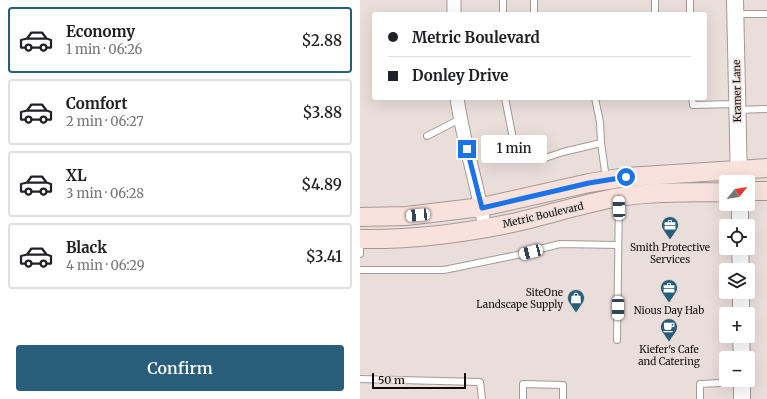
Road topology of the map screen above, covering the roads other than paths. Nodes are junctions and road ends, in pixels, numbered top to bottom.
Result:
1 (454, 0) edge
2 (503, 0) edge
3 (534, 0) edge
4 (655, 0) edge
5 (690, 0) edge
6 (736, 7) edge
7 (454, 12) edge
8 (503, 12) edge
9 (534, 12) edge
10 (655, 12) edge
11 (690, 12) edge
12 (767, 14) edge
13 (457, 100) edge
14 (506, 100) edge
15 (595, 100) edge
16 (692, 100) edge
17 (738, 107) junction
18 (767, 109) edge
19 (460, 119) junction
20 (427, 136) dead end
21 (601, 143) junction
22 (767, 168) edge
23 (739, 175) edge
24 (742, 175) edge
25 (719, 176) edge
26 (606, 180) junction
27 (755, 191) edge
28 (767, 191) edge
29 (719, 192) edge
30 (619, 198) junction
31 (482, 208) junction
32 (360, 218) edge
33 (485, 228) junction
34 (360, 239) edge
35 (618, 245) junction
36 (360, 254) edge
37 (360, 270) edge
38 (617, 340) dead end
39 (360, 379) edge
40 (719, 383) edge
41 (742, 387) edge
42 (482, 399) edge
43 (523, 399) edge
44 (564, 399) edge
45 (700, 399) edge
46 (742, 399) edge

1 - 7 street
2 - 8 lane
3 - 9 lane
4 - 10 lane
5 - 11 lane
6 - 12 lane
6 - 17 street, Kramer Lane
13 - 19 street
14 - 21 lane
15 - 21 lane
16 - 17 lane
17 - 18 lane
17 - 23 street, Kramer Lane
19 - 20 lane
19 - 31 street
21 - 26 lane
22 - 24 main road
25 - 26 main road
26 - 31 main road
27 - 28 main road
29 - 30 main road, Metric Boulevard
30 - 33 main road, Metric Boulevard
30 - 35 lane
31 - 32 main road
31 - 33 street
33 - 34 main road, Metric Boulevard
34 - 36 lane
35 - 37 lane
35 - 38 lane
39 - 42 lane
40 - 45 lane
41 - 46 street
43 - 44 lane

